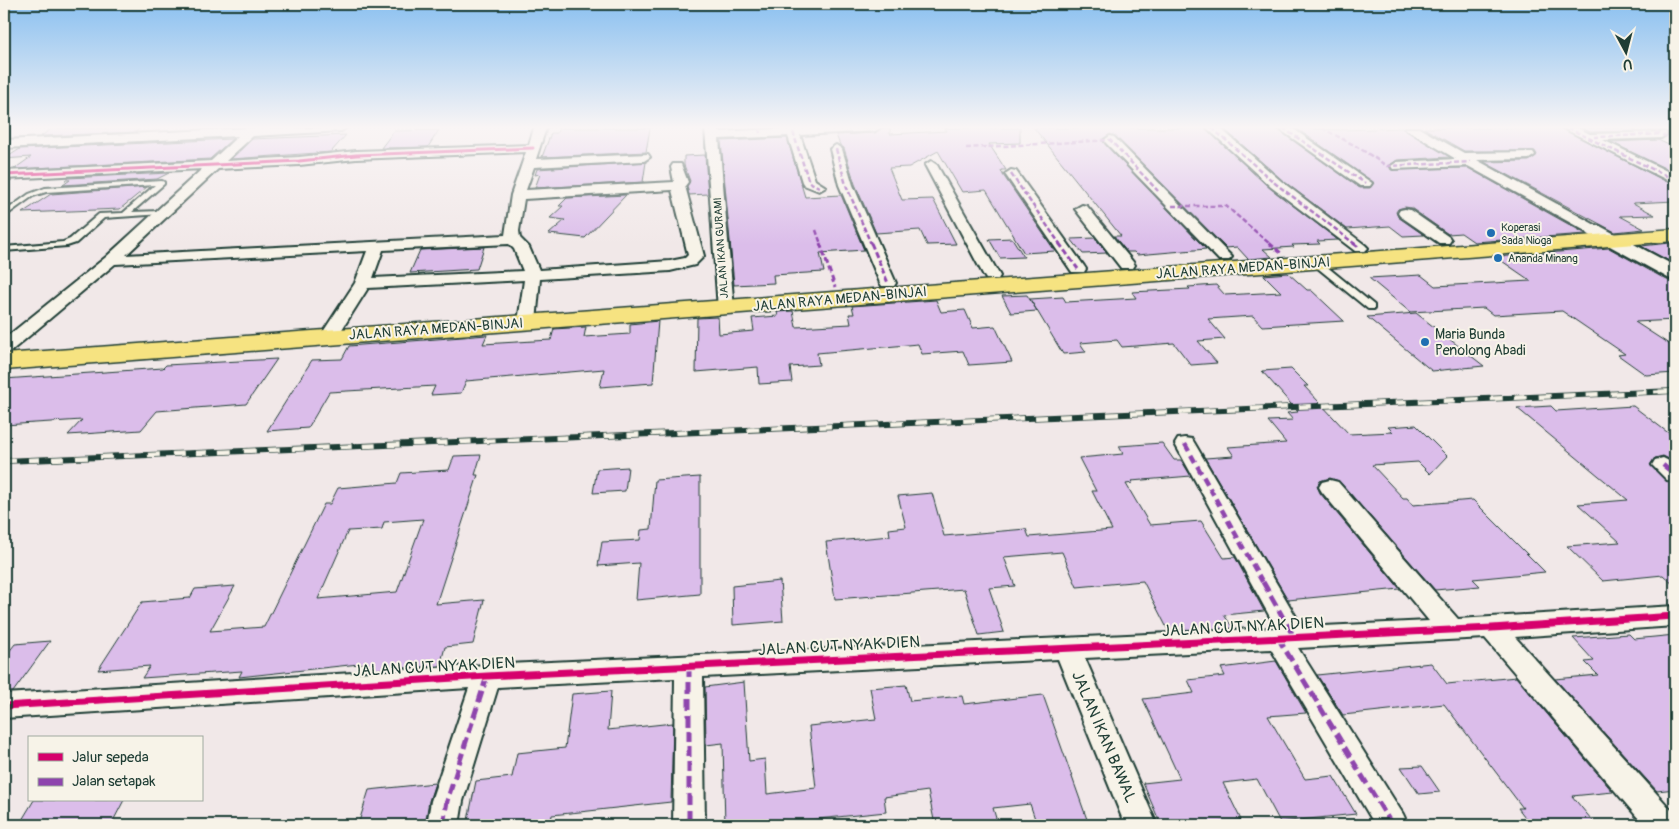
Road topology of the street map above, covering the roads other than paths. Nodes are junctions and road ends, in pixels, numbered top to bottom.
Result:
1 (195, 167) edge
2 (210, 167) edge
3 (528, 167) edge
4 (715, 167) edge
5 (804, 167) edge
6 (841, 167) edge
7 (933, 167) edge
8 (1135, 167) edge
9 (1256, 167) edge
10 (1341, 167) edge
11 (1478, 167) edge
12 (1648, 167) edge
13 (676, 168) dead end
14 (1012, 174) dead end
15 (4, 175) edge
16 (1675, 180) edge
17 (1365, 183) dead end
18 (678, 186) junction
19 (819, 187) dead end
20 (518, 195) junction
21 (1082, 209) dead end
22 (1405, 212) dead end
23 (160, 213) junction
24 (4, 215) edge
25 (125, 215) junction
26 (1675, 224) edge
27 (1594, 230) junction
28 (1675, 235) edge
29 (513, 239) junction
30 (1444, 240) junction
31 (1613, 240) junction
32 (377, 246) junction
33 (1360, 248) junction
34 (4, 249) edge
35 (1224, 257) junction
36 (111, 260) junction
37 (1317, 263) junction
38 (1128, 265) junction
39 (1078, 269) junction
40 (1675, 274) edge
41 (533, 275) junction
42 (992, 276) junction
43 (363, 283) junction
44 (888, 283) junction
45 (725, 302) junction
46 (1371, 307) dead end
47 (528, 316) junction
48 (332, 330) junction
49 (4, 351) edge
50 (1186, 444) dead end
51 (1330, 487) dead end
52 (1675, 616) edge
53 (1492, 628) junction
54 (1452, 630) junction
55 (1286, 637) junction
56 (1067, 648) junction
57 (689, 666) junction
58 (487, 676) junction
59 (4, 706) edge
60 (443, 825) edge
61 (689, 825) edge
62 (1141, 825) edge
63 (1392, 825) edge
64 (1664, 825) edge

1 - 15 street
2 - 23 street
3 - 20 street
4 - 45 street, JALAN IKAN GURAMI
5 - 19 street
6 - 44 street
7 - 42 street
8 - 35 street
9 - 33 street
10 - 17 street
11 - 27 street
12 - 16 street
13 - 18 street
14 - 39 street
18 - 20 street
18 - 41 street
20 - 29 street
21 - 38 street
22 - 30 street
23 - 25 lane
23 - 36 street
24 - 25 lane
25 - 34 lane
26 - 27 main road, JALAN RAYA MEDAN-BINJAI
27 - 30 main road, JALAN RAYA MEDAN-BINJAI
27 - 31 street
28 - 31 main road, JALAN RAYA MEDAN-BINJAI
29 - 32 street
29 - 41 street
30 - 33 main road, JALAN RAYA MEDAN-BINJAI
31 - 37 main road, JALAN RAYA MEDAN-BINJAI
31 - 40 street
32 - 36 street
32 - 43 street
33 - 35 main road, JALAN RAYA MEDAN-BINJAI
35 - 38 main road, JALAN RAYA MEDAN-BINJAI
36 - 49 street
37 - 45 main road, JALAN RAYA MEDAN-BINJAI
37 - 46 lane
38 - 39 main road, JALAN RAYA MEDAN-BINJAI
39 - 42 main road, JALAN RAYA MEDAN-BINJAI
41 - 43 street
41 - 47 street
42 - 44 main road, JALAN RAYA MEDAN-BINJAI
43 - 48 street
44 - 45 main road, JALAN RAYA MEDAN-BINJAI
45 - 47 main road, JALAN RAYA MEDAN-BINJAI
47 - 48 main road, JALAN RAYA MEDAN-BINJAI
48 - 49 main road, JALAN RAYA MEDAN-BINJAI
50 - 55 street
51 - 54 street
52 - 53 street, JALAN CUT NYAK DIEN
53 - 54 street, JALAN CUT NYAK DIEN
53 - 64 street
54 - 55 street, JALAN CUT NYAK DIEN
55 - 56 street, JALAN CUT NYAK DIEN
55 - 63 street
56 - 57 street, JALAN CUT NYAK DIEN
56 - 62 street, JALAN IKAN BAWAL
57 - 58 street, JALAN CUT NYAK DIEN
57 - 61 street
58 - 59 street, JALAN CUT NYAK DIEN
58 - 60 street

